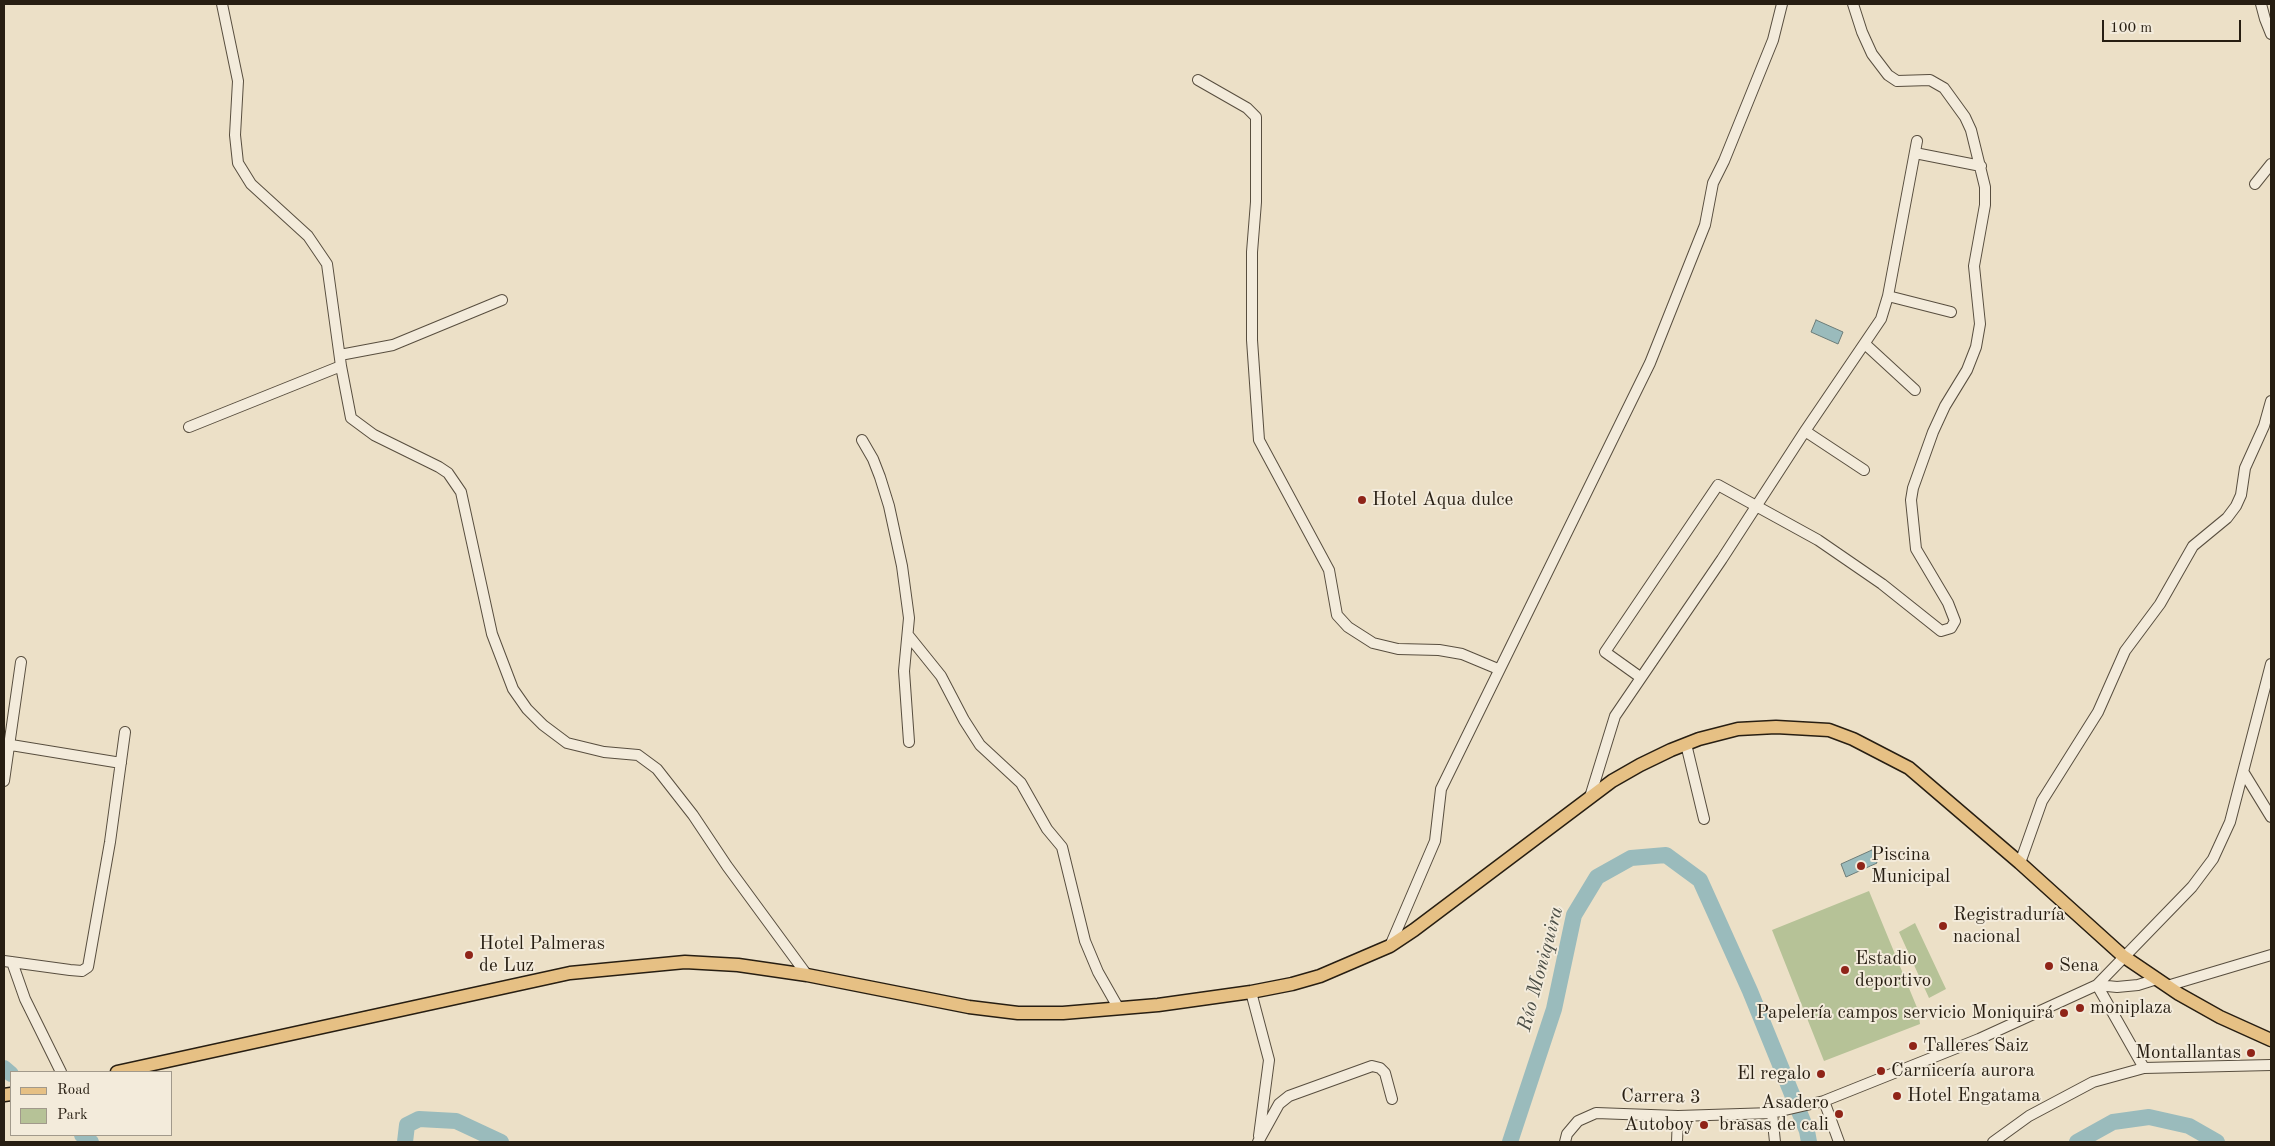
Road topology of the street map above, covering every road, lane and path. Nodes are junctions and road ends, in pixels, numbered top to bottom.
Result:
1 (222, 4) edge
2 (1782, 4) edge
3 (1853, 4) edge
4 (2261, 4) edge
5 (2271, 34) edge
6 (1198, 80) dead end
7 (1917, 141) dead end
8 (1916, 154) junction
9 (2271, 164) edge
10 (1981, 166) junction
11 (2255, 184) dead end
12 (1888, 296) junction
13 (502, 300) dead end
14 (1951, 312) dead end
15 (1865, 344) junction
16 (341, 361) junction
17 (1915, 390) dead end
18 (2271, 401) edge
19 (188, 427) dead end
20 (2267, 428) edge
21 (1805, 431) junction
22 (862, 440) dead end
23 (1864, 470) dead end
24 (1757, 507) junction
25 (908, 635) junction
26 (21, 662) dead end
27 (2271, 664) edge
28 (1498, 669) junction
29 (1640, 677) junction
30 (125, 732) dead end
31 (908, 742) dead end
32 (7, 744) edge
33 (1686, 744) junction
34 (121, 763) junction
35 (2244, 773) junction
36 (4, 781) edge
37 (1590, 797) junction
38 (2271, 817) edge
39 (1704, 819) dead end
40 (2020, 863) junction
41 (1390, 946) junction
42 (2271, 955) edge
43 (2124, 956) junction
44 (8, 962) edge
45 (807, 975) junction
46 (2162, 982) junction
47 (2097, 985) junction
48 (1251, 992) junction
49 (1119, 1009) junction
50 (2271, 1040) edge
51 (2271, 1065) edge
52 (2144, 1068) junction
53 (61, 1071) edge
54 (122, 1071) edge
55 (1392, 1099) dead end
56 (1824, 1101) junction
57 (1772, 1113) junction
58 (1678, 1116) junction
59 (1566, 1138) edge
60 (1258, 1142) edge
61 (1677, 1142) edge
62 (1775, 1142) edge
63 (1839, 1142) edge
64 (1993, 1142) edge

1 - 16 street
2 - 28 street
3 - 10 street
4 - 5 street
6 - 28 street
7 - 8 street
8 - 10 street
8 - 12 street
9 - 11 street
10 - 24 street
12 - 14 street
12 - 15 street
13 - 16 street
15 - 17 street
15 - 21 street
16 - 19 street
16 - 45 street
18 - 20 street
20 - 40 street
21 - 23 street
21 - 24 street
22 - 25 street
24 - 29 street
24 - 29 street
25 - 31 street
25 - 49 street
26 - 32 street
27 - 35 street
28 - 41 street
29 - 37 street
30 - 34 street
32 - 34 street
32 - 36 street
33 - 37 main road
33 - 39 street
33 - 40 main road
34 - 44 street
35 - 38 street
35 - 43 street
37 - 41 main road
40 - 43 main road
41 - 48 main road
42 - 46 street
43 - 46 main road
43 - 47 street
44 - 53 street
45 - 49 main road
45 - 54 main road
46 - 47 street
46 - 50 main road
47 - 52 street
47 - 56 street, Carrera 3
48 - 49 main road
48 - 60 street
51 - 52 street
52 - 64 street
55 - 60 street
56 - 57 street, Carrera 3
56 - 63 street
57 - 58 street, Carrera 3
57 - 62 street
58 - 59 street, Carrera 3
58 - 61 street

